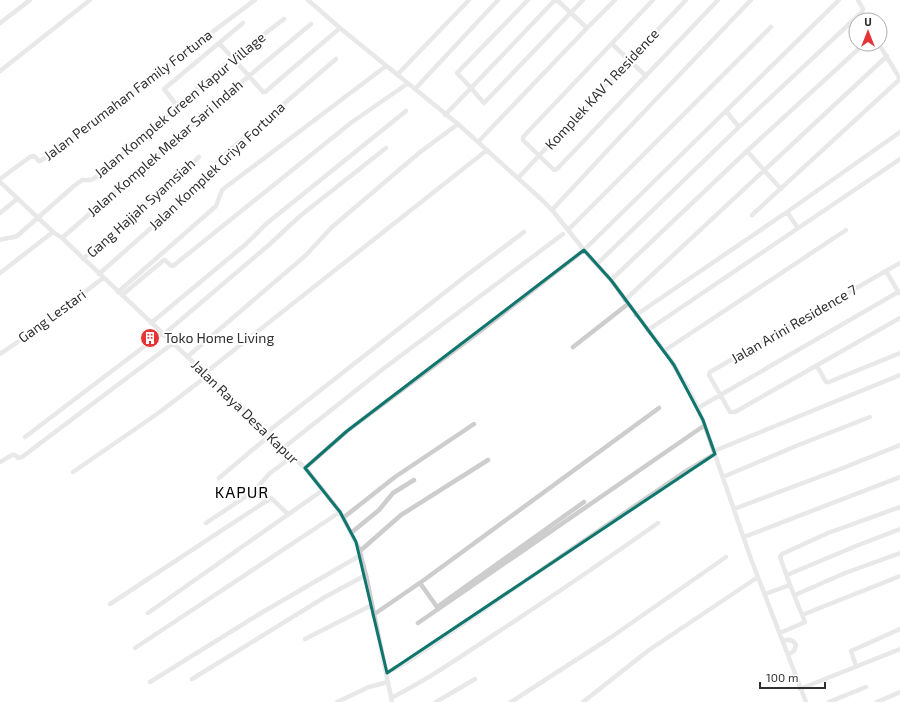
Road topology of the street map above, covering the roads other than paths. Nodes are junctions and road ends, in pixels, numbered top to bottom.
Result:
1 (30, 0) edge
2 (90, 0) edge
3 (255, 0) edge
4 (308, 0) edge
5 (468, 0) edge
6 (498, 0) edge
7 (528, 0) edge
8 (556, 0) edge
9 (583, 0) edge
10 (615, 0) edge
11 (653, 0) edge
12 (686, 0) edge
13 (718, 0) edge
14 (750, 0) edge
15 (839, 0) edge
16 (858, 0) edge
17 (570, 13) junction
18 (284, 19) dead end
19 (0, 23) edge
20 (244, 23) dead end
21 (310, 24) dead end
22 (771, 27) dead end
23 (340, 28) junction
24 (587, 28) junction
25 (219, 43) junction
26 (612, 44) junction
27 (855, 52) edge
28 (884, 52) edge
29 (887, 56) junction
30 (233, 59) junction
31 (336, 59) dead end
32 (630, 60) junction
33 (386, 66) junction
34 (0, 72) edge
35 (397, 75) junction
36 (249, 76) junction
37 (646, 76) junction
38 (408, 84) junction
39 (471, 88) junction
40 (415, 89) junction
41 (178, 107) junction
42 (406, 111) dead end
43 (726, 111) junction
44 (445, 115) junction
45 (458, 124) junction
46 (740, 127) junction
47 (900, 132) edge
48 (478, 142) junction
49 (386, 148) dead end
50 (487, 150) junction
51 (747, 151) junction
52 (539, 155) junction
53 (199, 157) dead end
54 (900, 159) edge
55 (764, 170) junction
56 (518, 178) junction
57 (0, 181) edge
58 (781, 189) junction
59 (17, 199) junction
60 (552, 210) junction
61 (787, 212) junction
62 (0, 213) edge
63 (752, 214) dead end
64 (38, 218) junction
65 (798, 228) junction
66 (568, 230) junction
67 (846, 230) dead end
68 (53, 232) junction
69 (524, 232) dead end
70 (563, 234) dead end
71 (62, 238) junction
72 (0, 240) edge
73 (584, 250) junction
74 (83, 259) junction
75 (900, 262) edge
76 (597, 264) junction
77 (886, 271) junction
78 (0, 273) edge
79 (101, 276) junction
80 (611, 280) junction
81 (900, 292) edge
82 (120, 294) junction
83 (627, 302) junction
84 (636, 315) junction
85 (900, 318) edge
86 (151, 323) junction
87 (648, 330) junction
88 (163, 334) junction
89 (172, 344) junction
90 (573, 347) dead end
91 (664, 351) junction
92 (900, 353) edge
93 (0, 354) edge
94 (187, 357) junction
95 (817, 366) junction
96 (206, 375) junction
97 (900, 375) edge
98 (720, 394) junction
99 (659, 408) dead end
100 (698, 408) junction
101 (870, 417) dead end
102 (474, 424) dead end
103 (705, 426) junction
104 (268, 434) junction
105 (25, 437) dead end
106 (900, 446) edge
107 (282, 449) junction
108 (714, 453) junction
109 (292, 457) junction
110 (488, 460) dead end
111 (0, 462) edge
112 (305, 468) junction
113 (73, 472) dead end
114 (723, 477) junction
115 (900, 477) edge
116 (219, 478) dead end
117 (414, 480) dead end
118 (323, 490) junction
119 (584, 502) dead end
120 (900, 507) edge
121 (734, 508) junction
122 (340, 512) junction
123 (288, 514) junction
124 (343, 518) junction
125 (206, 523) dead end
126 (658, 523) dead end
127 (900, 529) edge
128 (351, 533) junction
129 (744, 537) junction
130 (360, 553) junction
131 (900, 553) edge
132 (726, 557) dead end
133 (366, 575) junction
134 (787, 575) junction
135 (900, 576) edge
136 (758, 577) junction
137 (420, 583) junction
138 (790, 585) junction
139 (765, 594) junction
140 (794, 595) junction
141 (110, 604) dead end
142 (372, 605) junction
143 (148, 613) dead end
144 (373, 615) junction
145 (802, 615) junction
146 (418, 623) dead end
147 (900, 629) edge
148 (780, 634) junction
149 (305, 639) dead end
150 (783, 641) junction
151 (135, 648) dead end
152 (900, 649) edge
153 (788, 655) junction
154 (856, 666) junction
155 (387, 673) junction
156 (192, 679) dead end
157 (475, 679) dead end
158 (150, 682) dead end
159 (388, 682) junction
160 (866, 687) dead end
161 (800, 689) junction
162 (900, 692) edge
163 (392, 700) edge
164 (337, 702) edge
165 (436, 702) edge
166 (511, 702) edge
167 (583, 702) edge
168 (806, 702) edge
169 (829, 702) edge
170 (877, 702) edge

1 - 19 street
2 - 34 street
3 - 57 street, Jalan Perumahan Family Fortuna
4 - 23 street
5 - 35 street
6 - 40 street
7 - 39 street
8 - 17 street
8 - 39 street
9 - 17 street
10 - 24 street
11 - 26 street
12 - 32 street, Komplek KAV 1 Residence
13 - 37 street
14 - 60 street
15 - 43 street
16 - 46 street
17 - 24 street
17 - 39 street
18 - 30 street, Jalan Komplek Green Kapur Village
20 - 25 street
21 - 36 street
22 - 66 street
23 - 33 street
23 - 36 street, Jalan Komplek Mekar Sari Indah
24 - 48 street
25 - 30 street
25 - 41 street
26 - 32 street
26 - 52 street
27 - 51 street
28 - 29 street
29 - 55 street
29 - 58 street
30 - 36 street
30 - 41 street, Jalan Komplek Green Kapur Village
31 - 79 street, Jalan Komplek Griya Fortuna
32 - 37 street
32 - 52 street, Komplek KAV 1 Residence
33 - 35 street
33 - 82 street
35 - 38 street
36 - 71 street, Jalan Komplek Mekar Sari Indah
37 - 52 street
38 - 40 street
38 - 82 street
39 - 44 street
40 - 44 street
41 - 64 street, Jalan Komplek Green Kapur Village
42 - 86 street
43 - 46 street
43 - 73 street
44 - 45 street
45 - 48 street
45 - 94 street
46 - 76 street
47 - 61 street
48 - 50 street
49 - 88 street
50 - 56 street
50 - 96 street
51 - 55 street
51 - 80 street
52 - 56 street, Komplek KAV 1 Residence
53 - 74 street, Gang Hajjah Syamsiah
54 - 65 street
55 - 58 street
55 - 83 street
56 - 60 street
57 - 59 street, Jalan Raya Desa Kapur
58 - 63 street
59 - 62 street
59 - 64 street, Jalan Raya Desa Kapur
60 - 66 street
61 - 65 street
61 - 84 street
64 - 68 street, Jalan Raya Desa Kapur
64 - 72 street, Jalan Komplek Green Kapur Village
65 - 87 street
66 - 73 street
67 - 91 street
68 - 71 street, Jalan Raya Desa Kapur
68 - 78 street
69 - 104 street
70 - 107 street
71 - 74 street, Jalan Raya Desa Kapur
73 - 76 street
73 - 112 street
74 - 79 street, Jalan Raya Desa Kapur
75 - 77 street, Jalan Arini Residence 7
76 - 80 street
77 - 81 street
77 - 98 street, Jalan Arini Residence 7
79 - 82 street, Jalan Raya Desa Kapur
79 - 93 street, Gang Lestari
80 - 83 street
81 - 98 street, Jalan Arini Residence 7
82 - 86 street, Jalan Raya Desa Kapur
83 - 84 street
83 - 90 street
84 - 87 street
85 - 95 street, Jalan Arini Residence 7
86 - 88 street, Jalan Raya Desa Kapur
87 - 91 street
88 - 89 street, Jalan Raya Desa Kapur
88 - 105 street
89 - 94 street, Jalan Raya Desa Kapur
89 - 111 street
91 - 100 street
92 - 95 street
94 - 96 street, Jalan Raya Desa Kapur
95 - 98 street, Jalan Arini Residence 7
96 - 104 street, Jalan Raya Desa Kapur
96 - 113 street
97 - 108 street
98 - 100 street, Jalan Arini Residence 7
99 - 137 street
100 - 103 street
101 - 114 street
102 - 124 street
103 - 108 street
103 - 146 street
104 - 107 street, Jalan Raya Desa Kapur
104 - 116 street
106 - 121 street
107 - 109 street, Jalan Raya Desa Kapur
108 - 114 street
108 - 155 street
109 - 112 street, Jalan Raya Desa Kapur
109 - 125 street
110 - 130 street
112 - 118 street, Jalan Raya Desa Kapur
114 - 121 street
115 - 129 street
117 - 128 street
118 - 122 street, Jalan Raya Desa Kapur
118 - 123 street
119 - 137 street
120 - 134 street
121 - 129 street
122 - 124 street, Jalan Raya Desa Kapur
122 - 151 street
123 - 141 street
123 - 143 street
124 - 128 street, Jalan Raya Desa Kapur
126 - 163 street
127 - 134 street
128 - 130 street, Jalan Raya Desa Kapur
129 - 136 street
130 - 133 street, Jalan Raya Desa Kapur
130 - 158 street
131 - 140 street
132 - 166 street
133 - 142 street, Jalan Raya Desa Kapur
133 - 156 street
134 - 138 street
135 - 145 street
136 - 139 street
136 - 167 street
137 - 144 street
138 - 139 street
138 - 140 street
139 - 148 street
140 - 145 street
142 - 144 street, Jalan Raya Desa Kapur
142 - 149 street
144 - 155 street, Jalan Raya Desa Kapur
145 - 148 street
147 - 154 street
148 - 150 street
150 - 153 street
150 - 153 street
152 - 154 street
153 - 161 street
154 - 161 street
155 - 159 street, Jalan Raya Desa Kapur
157 - 165 street
159 - 163 street, Jalan Raya Desa Kapur
159 - 164 street
160 - 169 street
161 - 168 street
162 - 170 street

